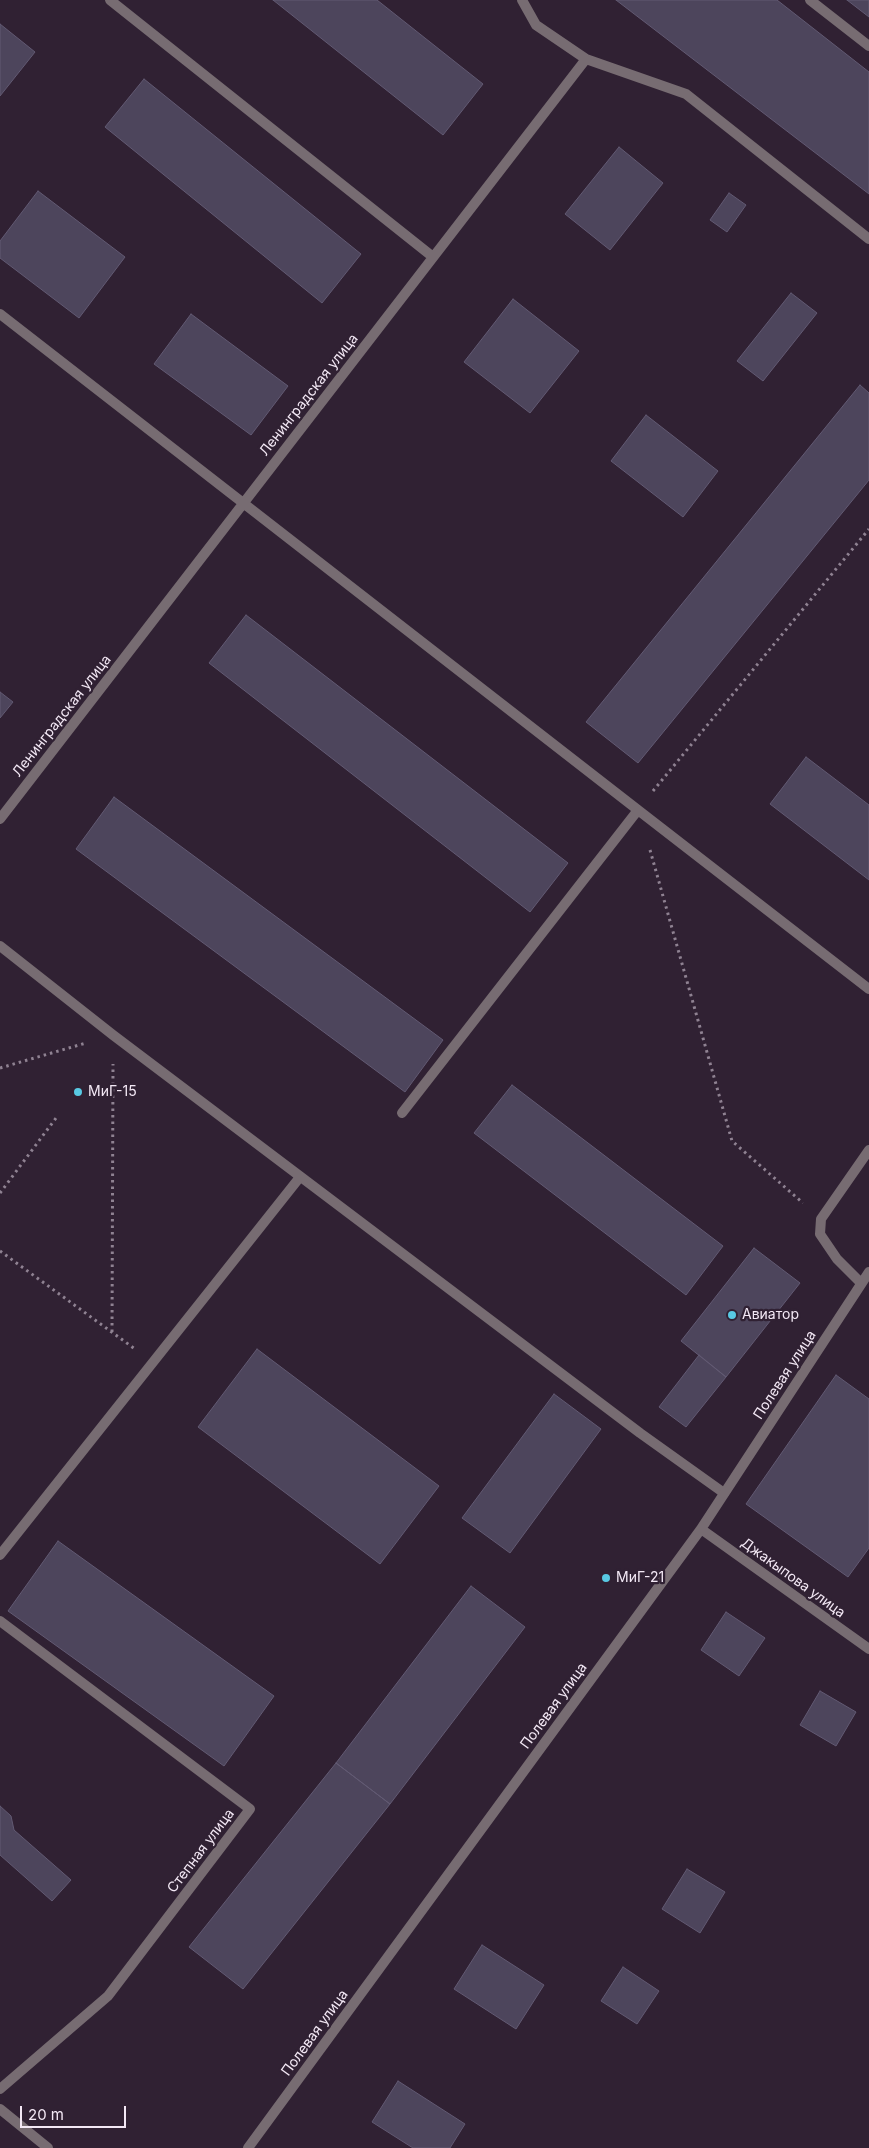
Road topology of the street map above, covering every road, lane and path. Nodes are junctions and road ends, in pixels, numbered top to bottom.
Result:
1 (110, 0) edge
2 (522, 0) edge
3 (810, 0) edge
4 (869, 46) edge
5 (586, 58) junction
6 (869, 239) edge
7 (433, 257) junction
8 (0, 314) edge
9 (244, 503) junction
10 (638, 810) junction
11 (0, 819) edge
12 (0, 946) edge
13 (869, 989) edge
14 (113, 1035) junction
15 (0, 1068) edge
16 (402, 1113) dead end
17 (56, 1118) dead end
18 (869, 1150) edge
19 (300, 1177) junction
20 (0, 1192) edge
21 (0, 1251) edge
22 (869, 1272) edge
23 (861, 1283) junction
24 (112, 1332) junction
25 (153, 1362) junction
26 (724, 1493) junction
27 (701, 1529) junction
28 (0, 1555) edge
29 (0, 1622) edge
30 (869, 1649) edge
31 (0, 2089) edge
32 (0, 2109) edge
33 (48, 2148) edge
34 (248, 2148) edge

1 - 7 street
2 - 5 street
3 - 4 street
5 - 6 street
5 - 7 street, Ленинградская улица
7 - 9 street, Ленинградская улица
8 - 9 street
9 - 10 street
9 - 11 street, Ленинградская улица
10 - 13 street
10 - 16 street
12 - 14 street
14 - 15 path
14 - 19 street
14 - 24 path
17 - 20 path
18 - 23 street
19 - 25 street
19 - 26 street
21 - 24 path
22 - 23 street, Полевая улица
23 - 26 street, Полевая улица
24 - 25 path
25 - 28 street
26 - 27 street, Полевая улица
27 - 30 street, Джакыпова улица
27 - 34 street, Полевая улица
29 - 31 street, Степная улица
32 - 33 street

